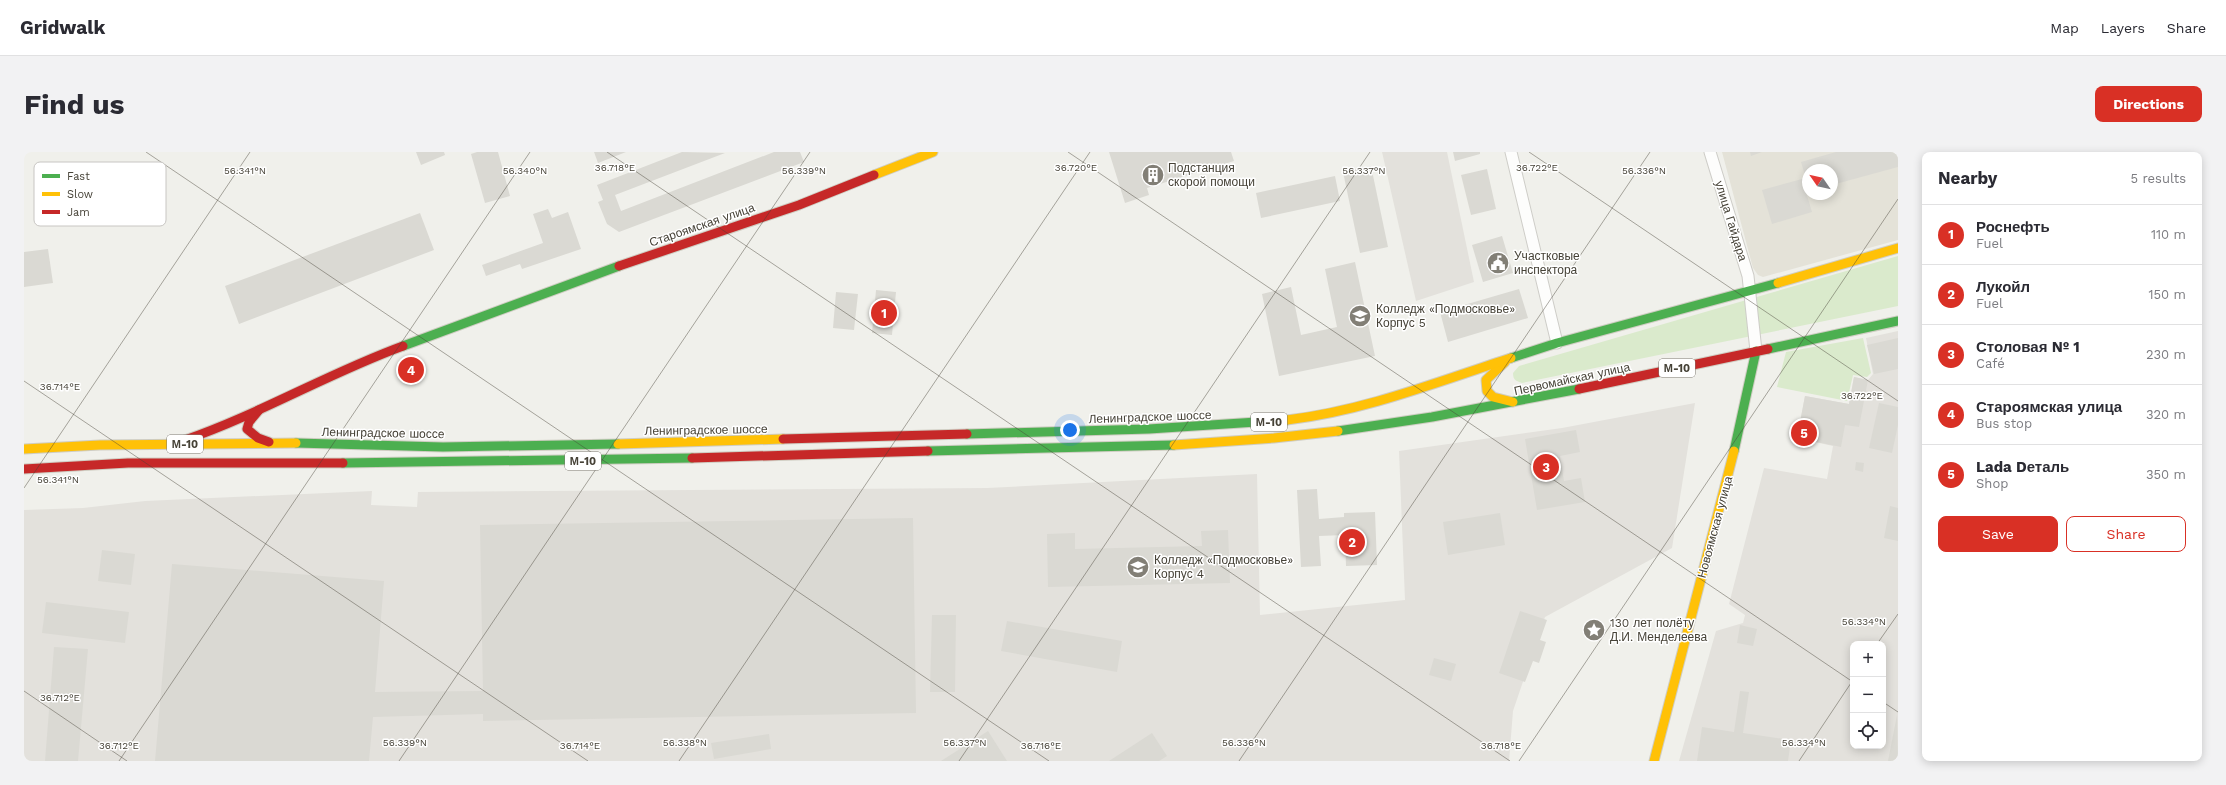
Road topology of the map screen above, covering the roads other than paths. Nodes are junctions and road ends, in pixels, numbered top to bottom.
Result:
1 (933, 152) edge
2 (1511, 152) edge
3 (1710, 152) edge
4 (1898, 248) edge
5 (1750, 290) junction
6 (1898, 321) edge
7 (1558, 342) junction
8 (1756, 351) junction
9 (1510, 358) junction
10 (298, 390) junction
11 (1520, 403) junction
12 (259, 410) junction
13 (269, 442) junction
14 (175, 444) junction
15 (100, 445) junction
16 (24, 449) edge
17 (122, 463) junction
18 (24, 468) edge
19 (1654, 761) edge

1 - 10 main road, Староямская улица
2 - 7 street
3 - 5 street, улица Гайдара
4 - 5 main road, М-10
5 - 7 main road, М-10
5 - 8 street, Новоямская улица
6 - 8 main road, Первомайская улица / М-10
7 - 9 main road, М-10
8 - 11 main road, Первомайская улица / М-10
8 - 19 main road, Новоямская улица
9 - 11 main road
9 - 13 main road, Ленинградское шоссе / М-10
10 - 12 main road, Староямская улица
10 - 15 main road, Староямская улица
11 - 17 main road, Первомайская улица / М-10
12 - 13 main road
12 - 14 main road, Староямская улица
13 - 14 main road, Ленинградское шоссе / М-10
14 - 15 main road, Ленинградское шоссе / М-10
14 - 17 main road, Староямская улица
15 - 16 main road, Ленинградское шоссе / М-10
17 - 18 main road, М-10

